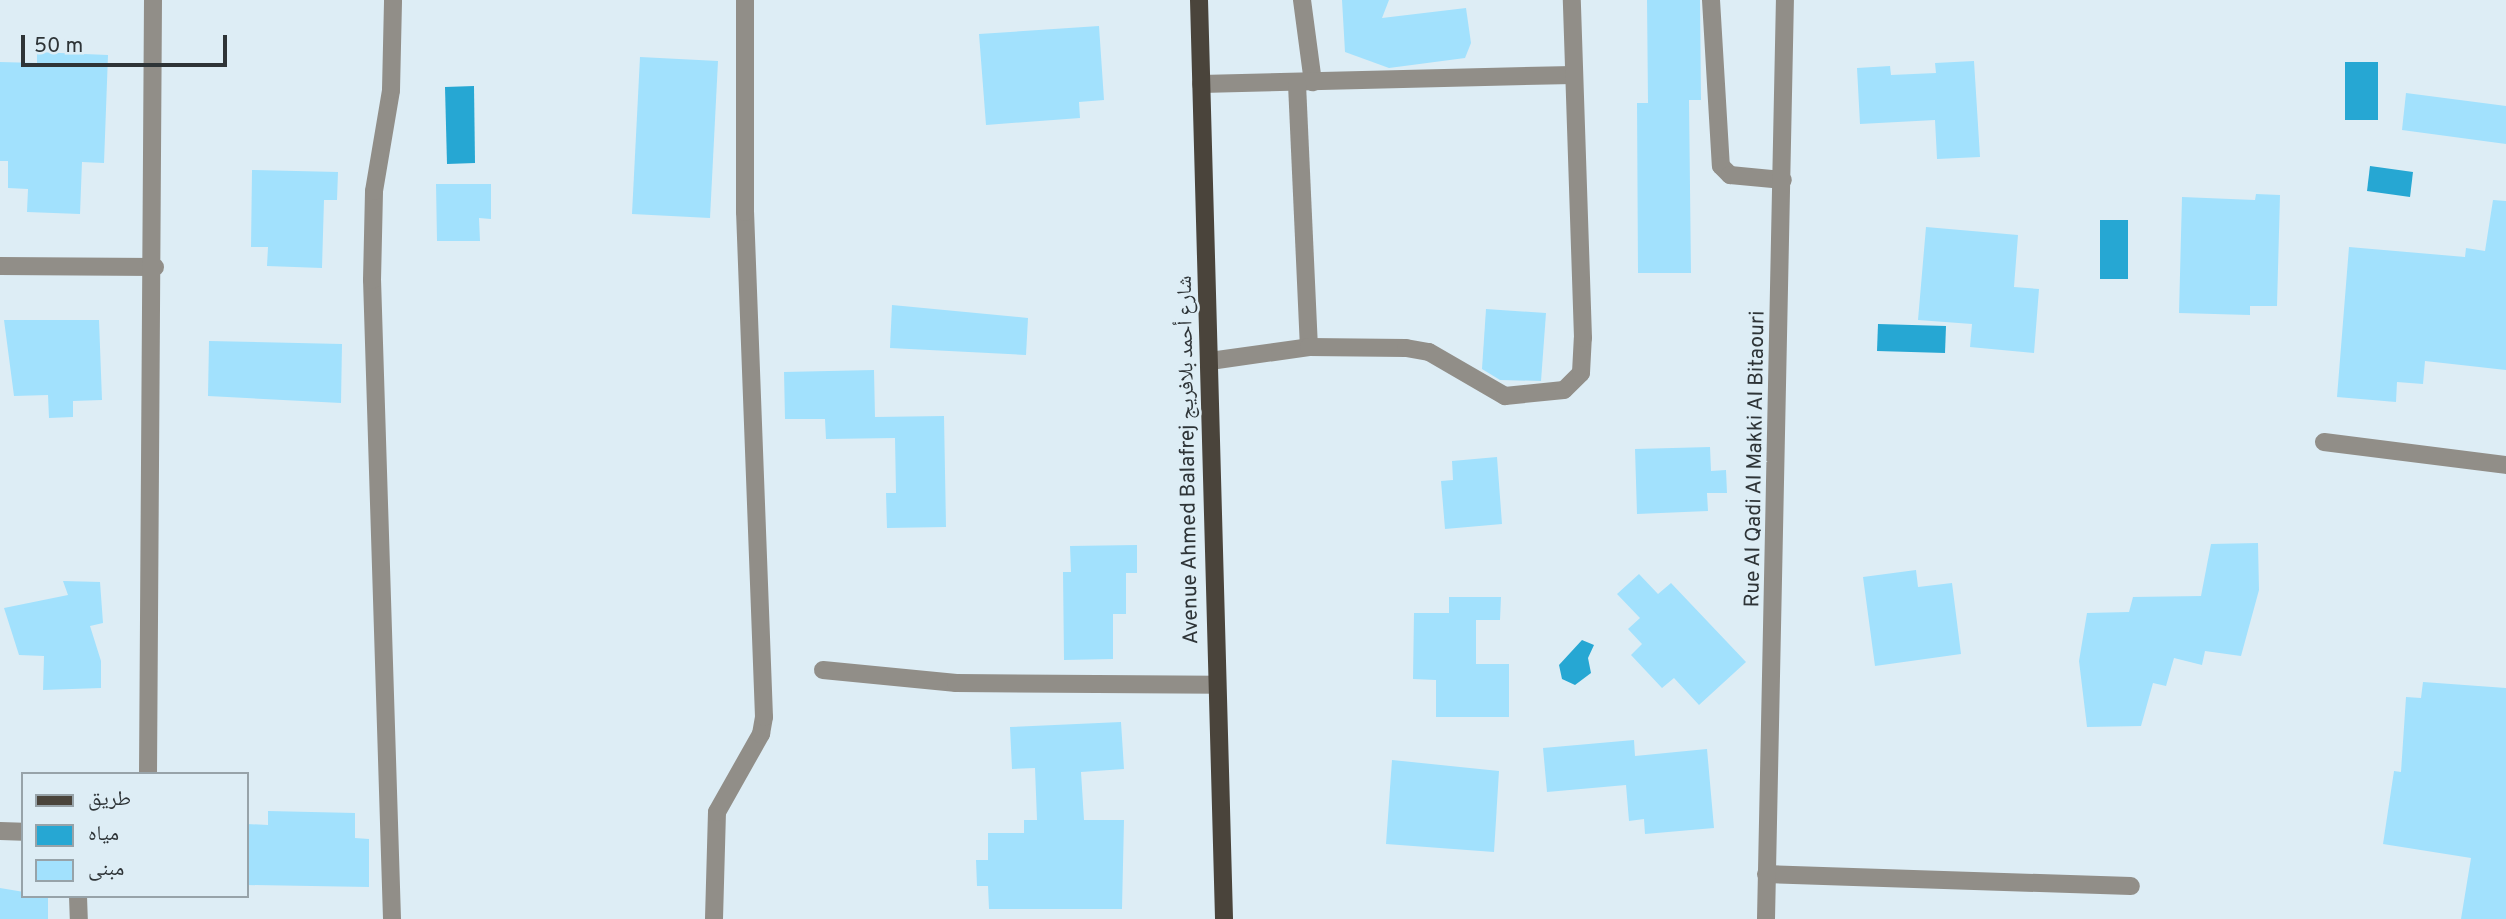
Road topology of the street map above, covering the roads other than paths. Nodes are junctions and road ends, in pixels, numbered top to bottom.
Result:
1 (153, 0) edge
2 (393, 0) edge
3 (745, 0) edge
4 (1199, 0) edge
5 (1302, 0) edge
6 (1572, 0) edge
7 (1711, 0) edge
8 (1785, 0) edge
9 (1573, 75) junction
10 (1305, 83) junction
11 (1201, 84) junction
12 (1783, 180) junction
13 (0, 266) edge
14 (156, 267) junction
15 (1309, 346) junction
16 (1210, 362) junction
17 (2324, 442) dead end
18 (2506, 465) edge
19 (823, 670) dead end
20 (1217, 685) junction
21 (148, 772) edge
22 (0, 831) edge
23 (21, 832) edge
24 (1766, 874) junction
25 (2131, 886) dead end
26 (78, 898) edge
27 (79, 919) edge
28 (392, 919) edge
29 (714, 919) edge
30 (1224, 919) edge
31 (1766, 919) edge

1 - 14 street
2 - 28 street
3 - 29 street
4 - 11 main road, Avenue Ahmed Balafrej شارع أحمد بلافريج
5 - 10 street
6 - 9 street
7 - 12 street
8 - 12 street, Rue Al Qadi Al Makki Al Bitaouri
9 - 10 street
9 - 15 street
10 - 11 street
10 - 15 street
11 - 16 main road, Avenue Ahmed Balafrej شارع أحمد بلافريج
12 - 24 street, Rue Al Qadi Al Makki Al Bitaouri
13 - 14 street
14 - 21 street
15 - 16 street
16 - 20 main road, Avenue Ahmed Balafrej شارع أحمد بلافريج
17 - 18 street
19 - 20 street
20 - 30 main road, Avenue Ahmed Balafrej شارع أحمد بلافريج
22 - 23 street
24 - 25 street
24 - 31 street, Rue Al Qadi Al Makki Al Bitaouri
26 - 27 street

